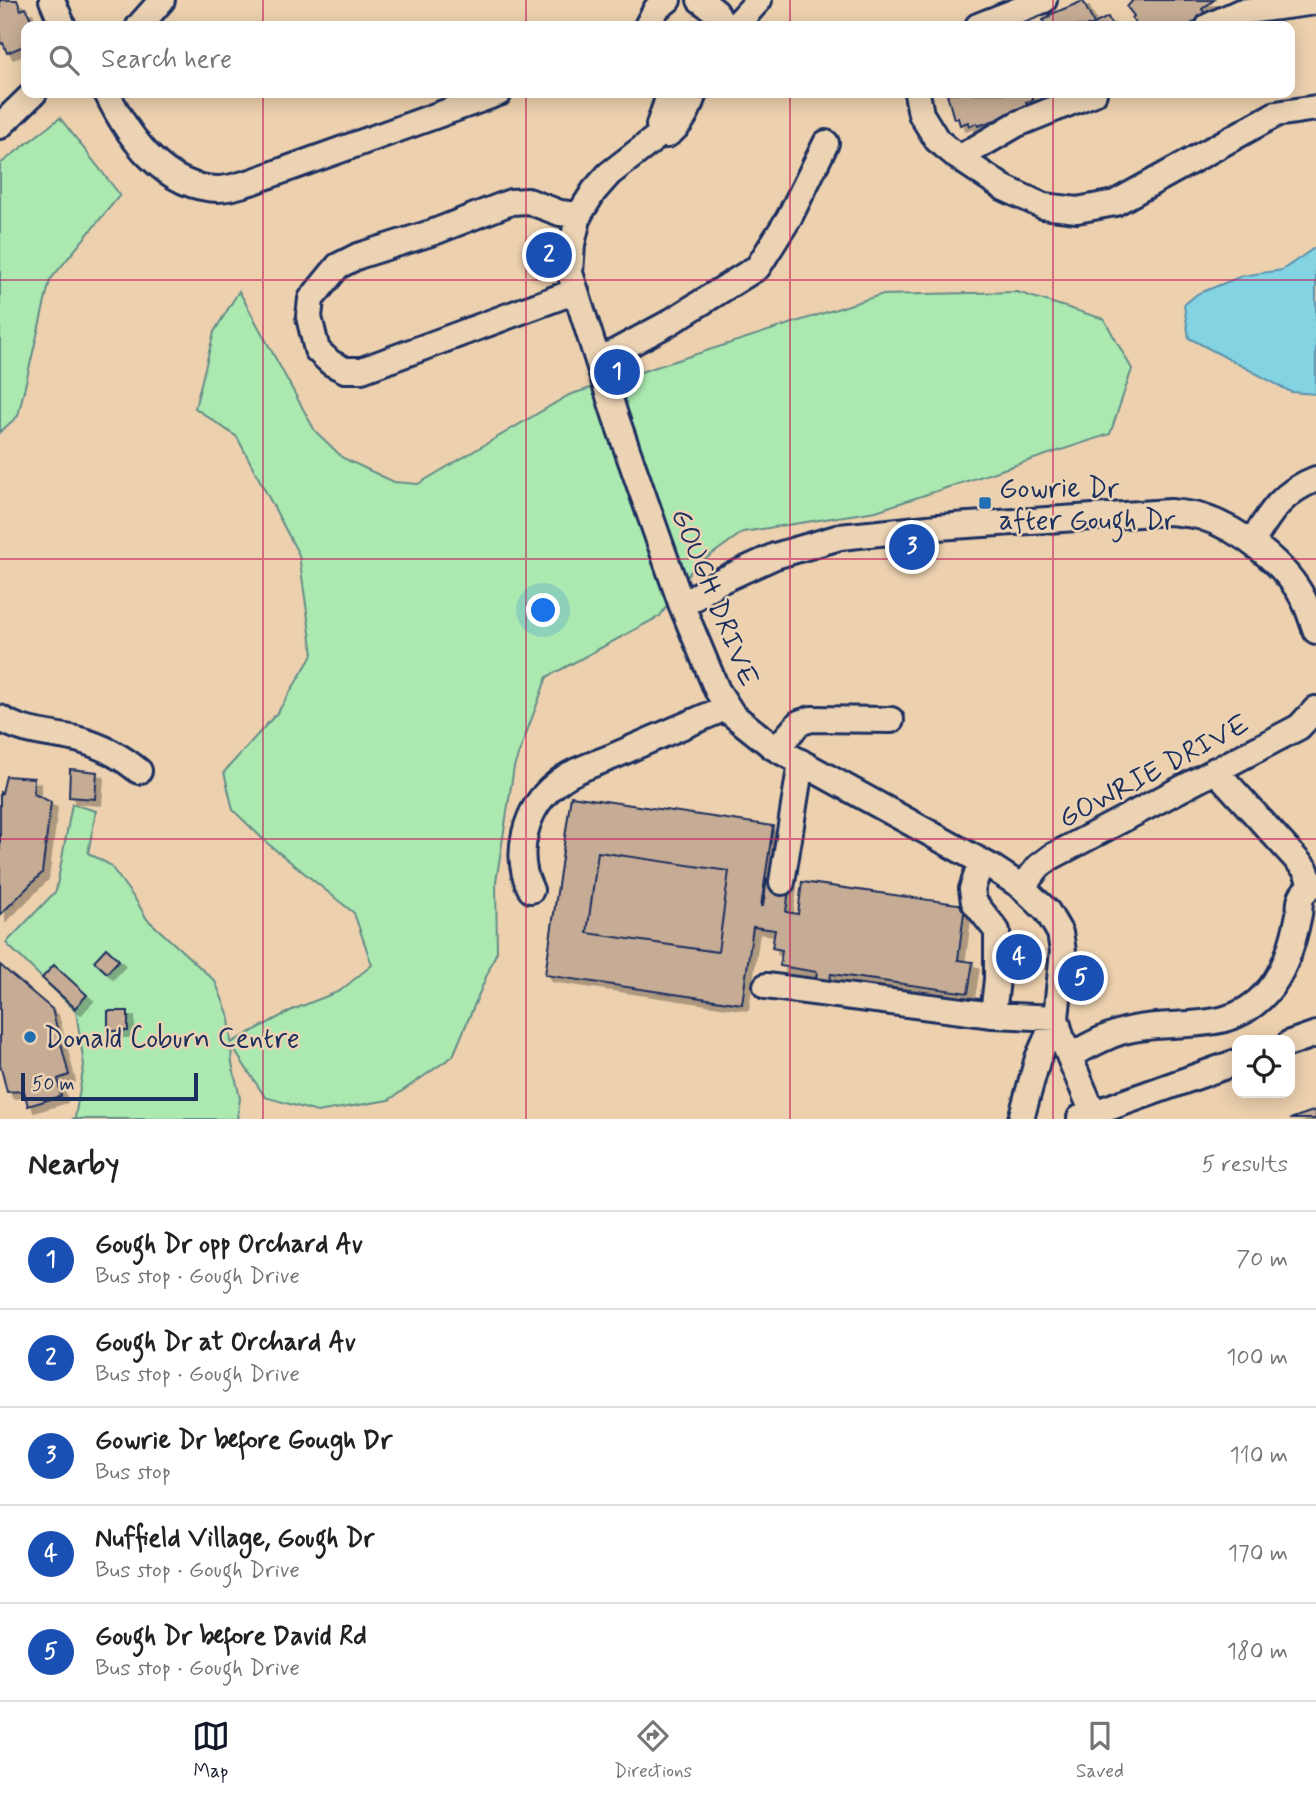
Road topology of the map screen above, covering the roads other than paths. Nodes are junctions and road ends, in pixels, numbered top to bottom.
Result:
1 (52, 0) edge
2 (162, 0) edge
3 (668, 0) edge
4 (759, 0) edge
5 (1044, 0) edge
6 (706, 1) edge
7 (1316, 2) edge
8 (61, 21) edge
9 (143, 21) edge
10 (647, 21) edge
11 (720, 21) edge
12 (740, 21) edge
13 (991, 21) edge
14 (1220, 21) edge
15 (29, 98) edge
16 (110, 98) edge
17 (485, 98) edge
18 (668, 98) edge
19 (692, 98) edge
20 (918, 98) edge
21 (1082, 98) edge
22 (1316, 108) edge
23 (0, 125) edge
24 (662, 133) junction
25 (826, 143) dead end
26 (958, 158) junction
27 (579, 215) junction
28 (576, 291) junction
29 (598, 361) junction
30 (1316, 479) edge
31 (1252, 542) junction
32 (682, 606) junction
33 (1316, 631) edge
34 (728, 707) junction
35 (1316, 709) edge
36 (0, 718) edge
37 (891, 720) dead end
38 (777, 748) junction
39 (801, 762) junction
40 (1215, 770) junction
41 (139, 771) dead end
42 (981, 862) junction
43 (782, 882) dead end
44 (1313, 885) edge
45 (1022, 887) junction
46 (531, 890) dead end
47 (766, 986) dead end
48 (993, 1015) junction
49 (1056, 1018) junction
50 (1316, 1034) edge
51 (1295, 1041) edge
52 (1069, 1056) junction
53 (1232, 1064) edge
54 (1091, 1117) edge
55 (1021, 1119) edge

1 - 8 street
2 - 9 street
3 - 10 street
4 - 12 street
5 - 13 street
6 - 11 street
7 - 14 street
15 - 23 street
16 - 17 street
18 - 24 street
19 - 24 street, GOUGH DRIVE
20 - 26 street
21 - 26 street
22 - 26 street
24 - 27 street, GOUGH DRIVE
25 - 29 street
27 - 28 street, GOUGH DRIVE
27 - 28 street
28 - 29 street, GOUGH DRIVE
29 - 32 street, GOUGH DRIVE
30 - 31 street
31 - 32 street
31 - 33 street
32 - 34 street, GOUGH DRIVE
34 - 38 street, GOUGH DRIVE
34 - 46 street
35 - 40 street, GOWRIE DRIVE
36 - 41 street
37 - 38 street
38 - 39 street, GOUGH DRIVE
39 - 42 street, GOUGH DRIVE
39 - 43 street
40 - 44 street
40 - 45 street, GOWRIE DRIVE
42 - 45 street, GOUGH DRIVE
42 - 48 street
44 - 52 street
45 - 49 street, GOUGH DRIVE
47 - 48 street
48 - 49 street
49 - 52 street, GOUGH DRIVE
49 - 55 street
50 - 51 street
52 - 54 street, GOUGH DRIVE
53 - 54 street

